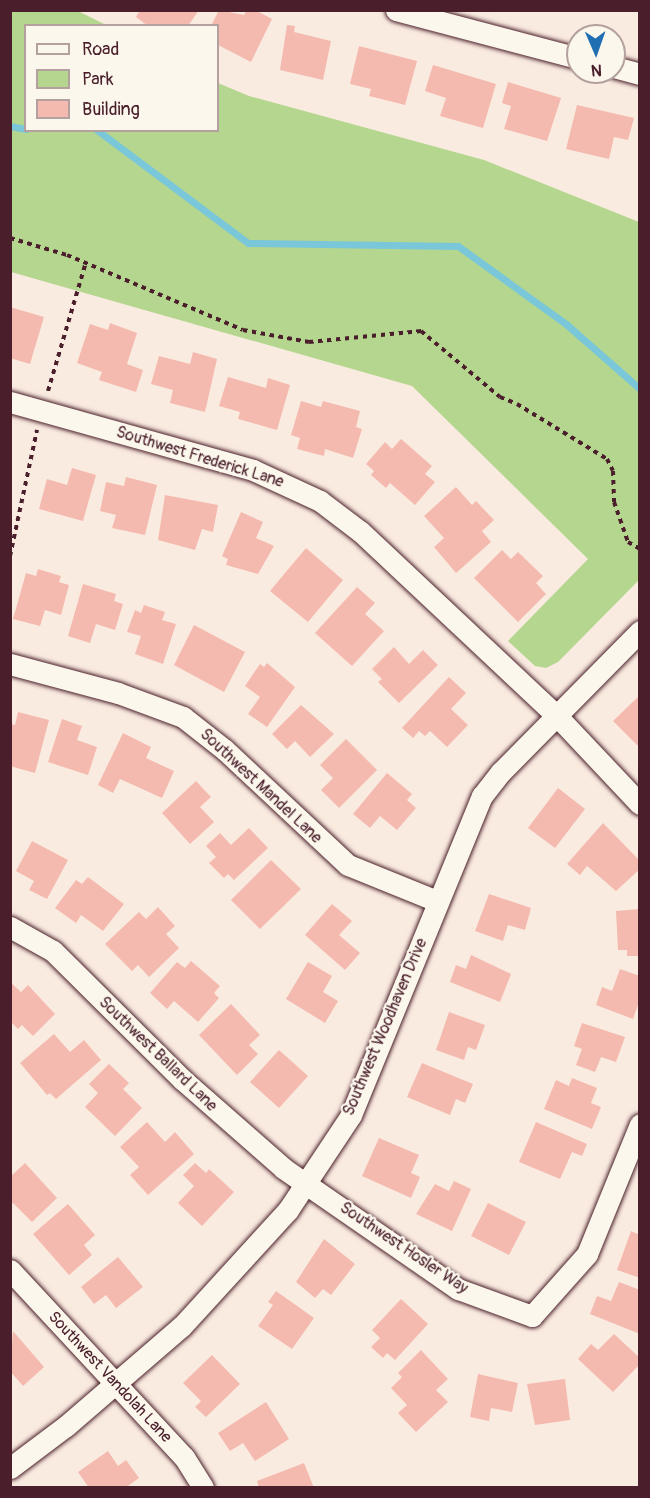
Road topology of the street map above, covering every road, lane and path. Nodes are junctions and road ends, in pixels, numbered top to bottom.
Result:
1 (396, 10) edge
2 (566, 55) edge
3 (10, 238) edge
4 (86, 265) junction
5 (47, 394) dead end
6 (10, 402) edge
7 (38, 428) dead end
8 (639, 549) edge
9 (10, 556) edge
10 (639, 631) edge
11 (10, 664) edge
12 (557, 716) junction
13 (639, 804) edge
14 (437, 901) junction
15 (10, 927) edge
16 (639, 1124) edge
17 (306, 1183) junction
18 (10, 1270) edge
19 (116, 1384) junction
20 (10, 1468) edge
21 (203, 1488) edge

1 - 2 street
3 - 4 path
4 - 5 path
4 - 8 path
6 - 12 street, Southwest Frederick Lane
7 - 9 path
10 - 12 street, Southwest Woodhaven Drive
11 - 14 street, Southwest Mandel Lane
12 - 13 street
12 - 14 street, Southwest Woodhaven Drive
14 - 17 street, Southwest Woodhaven Drive
15 - 17 street, Southwest Ballard Lane
16 - 17 street, Southwest Hosler Way
17 - 19 street, Southwest Woodhaven Drive
18 - 19 street, Southwest Vandolah Lane
19 - 20 street, Southwest Woodhaven Drive
19 - 21 street, Southwest Vandolah Lane

